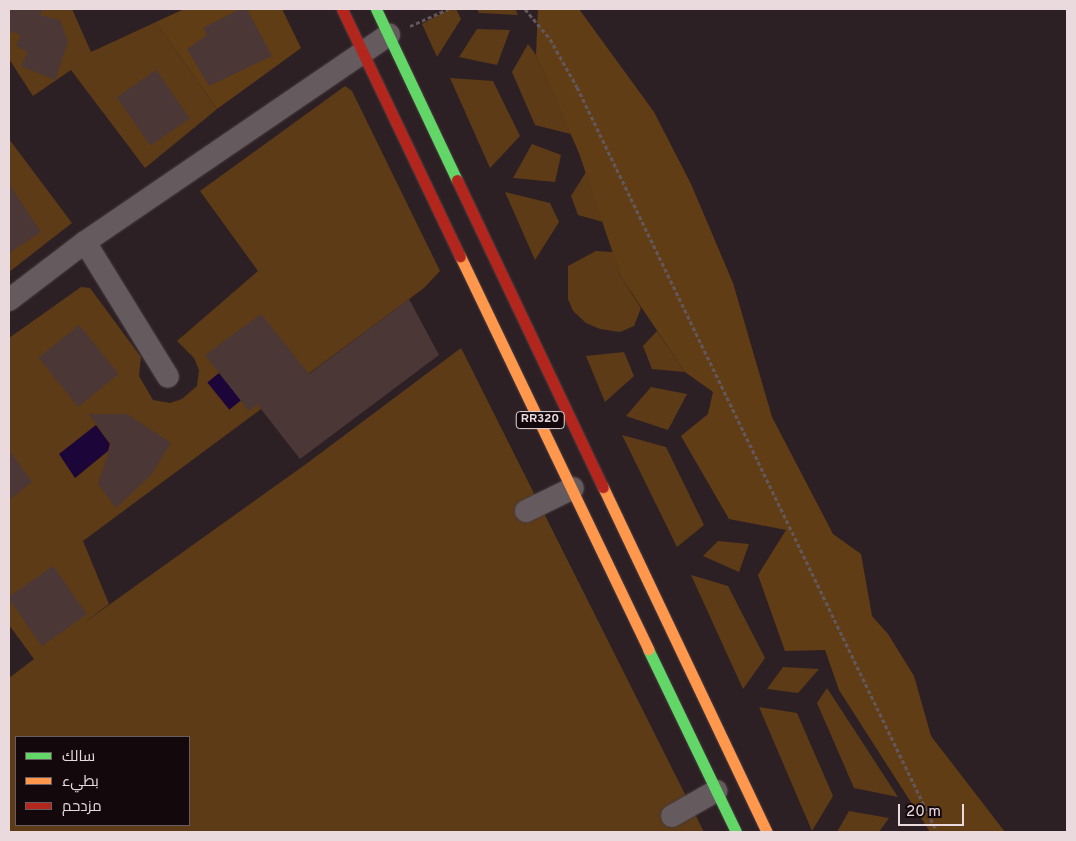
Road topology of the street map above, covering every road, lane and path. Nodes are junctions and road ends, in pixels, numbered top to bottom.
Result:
1 (342, 9) edge
2 (376, 9) edge
3 (448, 9) edge
4 (524, 9) edge
5 (389, 36) junction
6 (364, 52) junction
7 (85, 242) junction
8 (9, 300) edge
9 (168, 377) dead end
10 (557, 422) junction
11 (573, 488) junction
12 (526, 511) dead end
13 (716, 791) junction
14 (672, 816) dead end
15 (736, 832) edge
16 (767, 832) edge
17 (937, 832) edge

1 - 6 highway, RR320
2 - 5 highway, RR320
3 - 5 path
4 - 17 path
5 - 6 street
5 - 10 highway, RR320
6 - 7 street
6 - 10 highway, RR320
7 - 8 street
7 - 9 street
10 - 11 highway, RR320
10 - 16 highway, RR320
11 - 12 street
11 - 13 highway, RR320
13 - 14 street
13 - 15 highway, RR320

